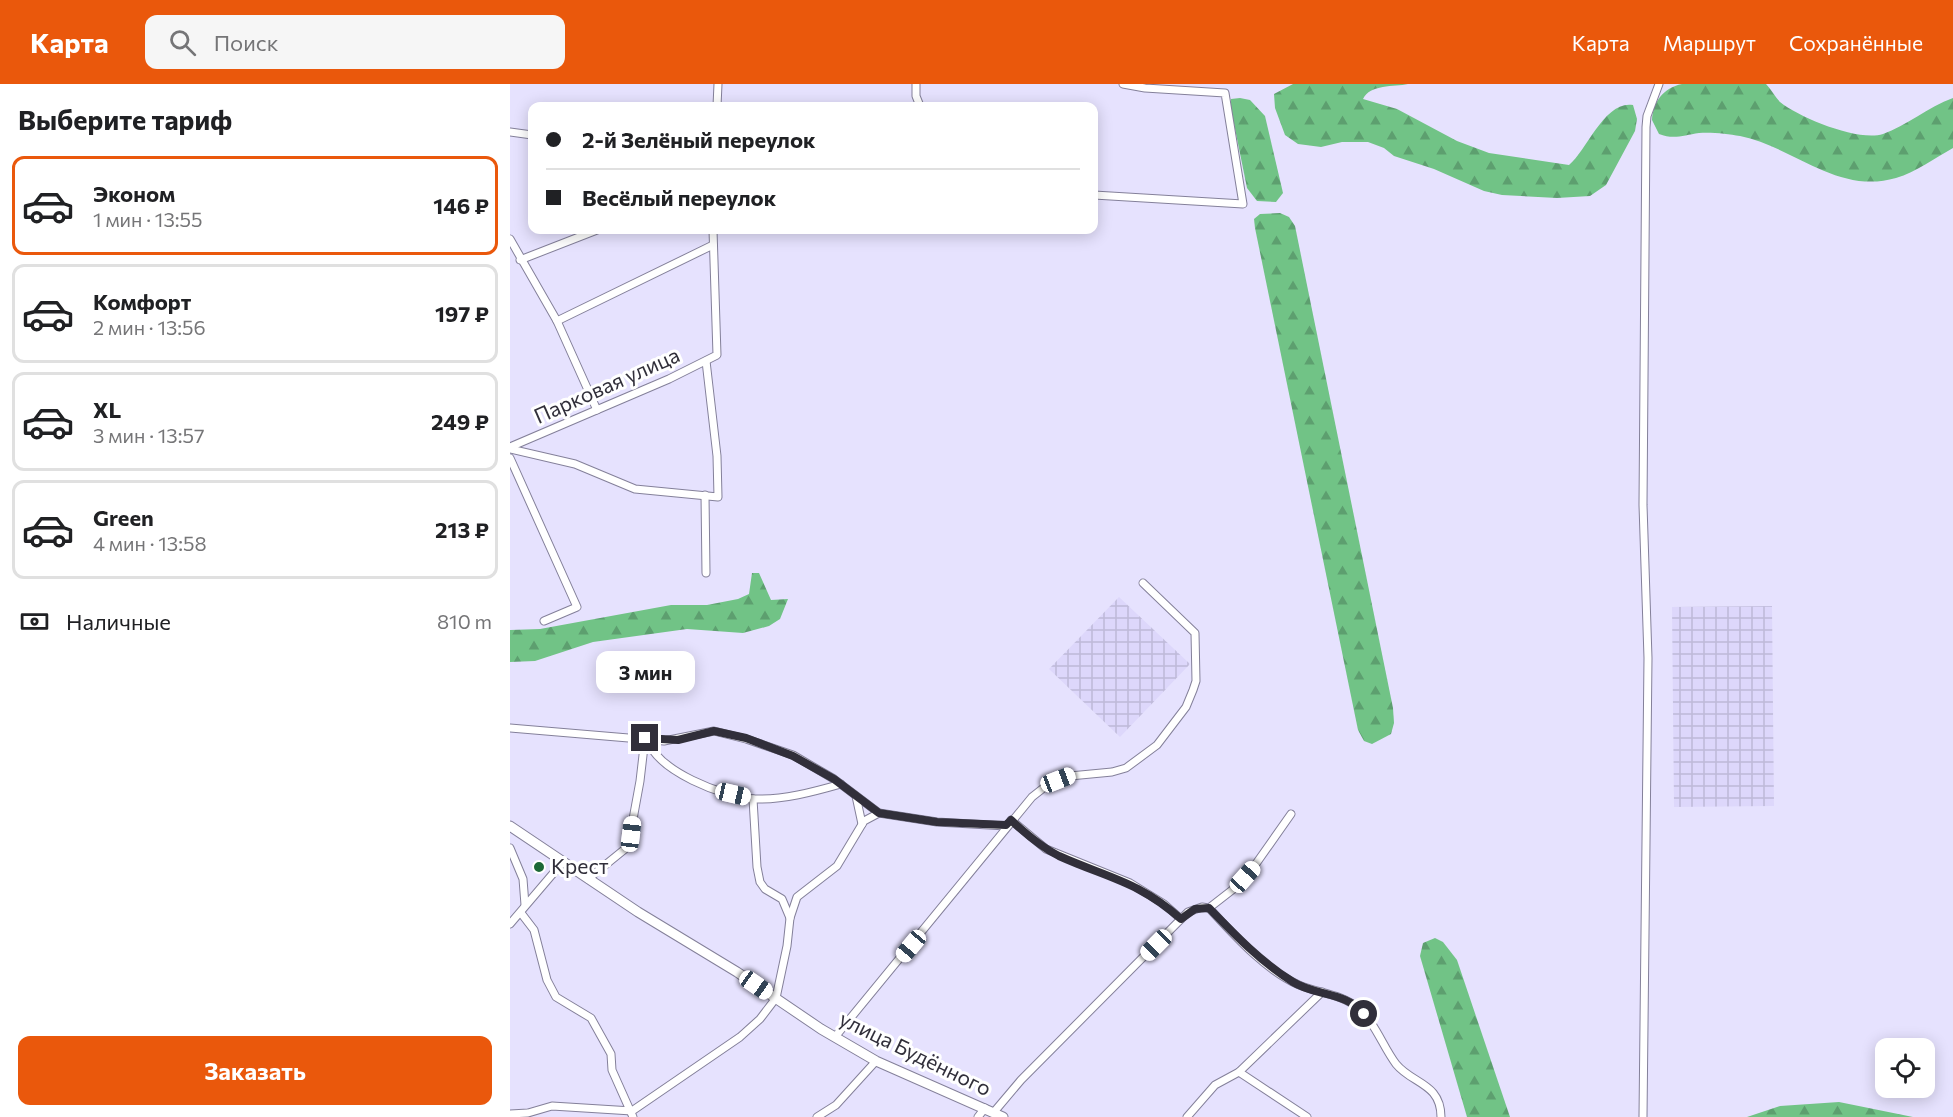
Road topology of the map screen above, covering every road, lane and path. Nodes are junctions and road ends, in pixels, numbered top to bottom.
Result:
1 (718, 84) edge
2 (916, 84) edge
3 (1123, 84) edge
4 (1216, 84) edge
5 (1659, 84) edge
6 (1221, 93) junction
7 (717, 102) edge
8 (918, 102) edge
9 (510, 132) edge
10 (528, 134) edge
11 (1098, 195) edge
12 (587, 234) edge
13 (713, 234) edge
14 (510, 239) edge
15 (712, 245) junction
16 (520, 260) junction
17 (557, 321) junction
18 (706, 361) junction
19 (597, 410) junction
20 (510, 448) edge
21 (510, 458) edge
22 (705, 495) junction
23 (706, 573) dead end
24 (1143, 583) dead end
25 (544, 621) dead end
26 (510, 728) edge
27 (646, 738) junction
28 (840, 784) junction
29 (856, 796) junction
30 (753, 799) junction
31 (879, 813) junction
32 (1291, 814) dead end
33 (1009, 823) junction
34 (862, 824) junction
35 (510, 826) edge
36 (510, 848) edge
37 (562, 863) junction
38 (588, 879) junction
39 (525, 904) junction
40 (1209, 908) junction
41 (520, 913) junction
42 (790, 918) junction
43 (1181, 919) junction
44 (510, 924) edge
45 (1322, 992) junction
46 (776, 998) junction
47 (835, 1037) junction
48 (876, 1061) junction
49 (1239, 1072) junction
50 (994, 1112) edge
51 (510, 1114) edge
52 (632, 1114) edge
53 (817, 1117) edge
54 (978, 1117) edge
55 (1187, 1117) edge
56 (1307, 1117) edge
57 (1441, 1117) edge
58 (1643, 1117) edge

1 - 7 street
2 - 8 street
3 - 6 street
4 - 6 street
5 - 58 street
6 - 11 street
9 - 10 street
12 - 16 street
13 - 15 street
14 - 16 street
15 - 17 street
15 - 18 street, Парковая улица
16 - 17 street
17 - 19 street
18 - 19 street, Парковая улица
18 - 22 street, Парковая улица
19 - 20 street, Парковая улица
20 - 22 street, Парковая улица
21 - 25 street
22 - 23 street
24 - 33 street
26 - 27 street
27 - 28 street
27 - 30 street
27 - 38 street
28 - 29 street
28 - 30 street
29 - 31 street
29 - 34 street
30 - 42 street
31 - 33 street
31 - 34 street
32 - 40 street
33 - 43 street
33 - 47 street
34 - 42 street
35 - 37 main road, улица Будённого
36 - 39 street
37 - 38 main road, улица Будённого
37 - 39 street
38 - 46 main road, улица Будённого
39 - 41 street
40 - 43 street
40 - 45 street
41 - 44 street
41 - 52 street
42 - 46 street
43 - 50 street
45 - 49 street
45 - 57 street
46 - 47 main road, улица Будённого
46 - 52 street
47 - 48 main road, улица Будённого
48 - 50 main road, улица Будённого
48 - 53 street
49 - 55 street
49 - 56 street
50 - 54 street
51 - 52 street

